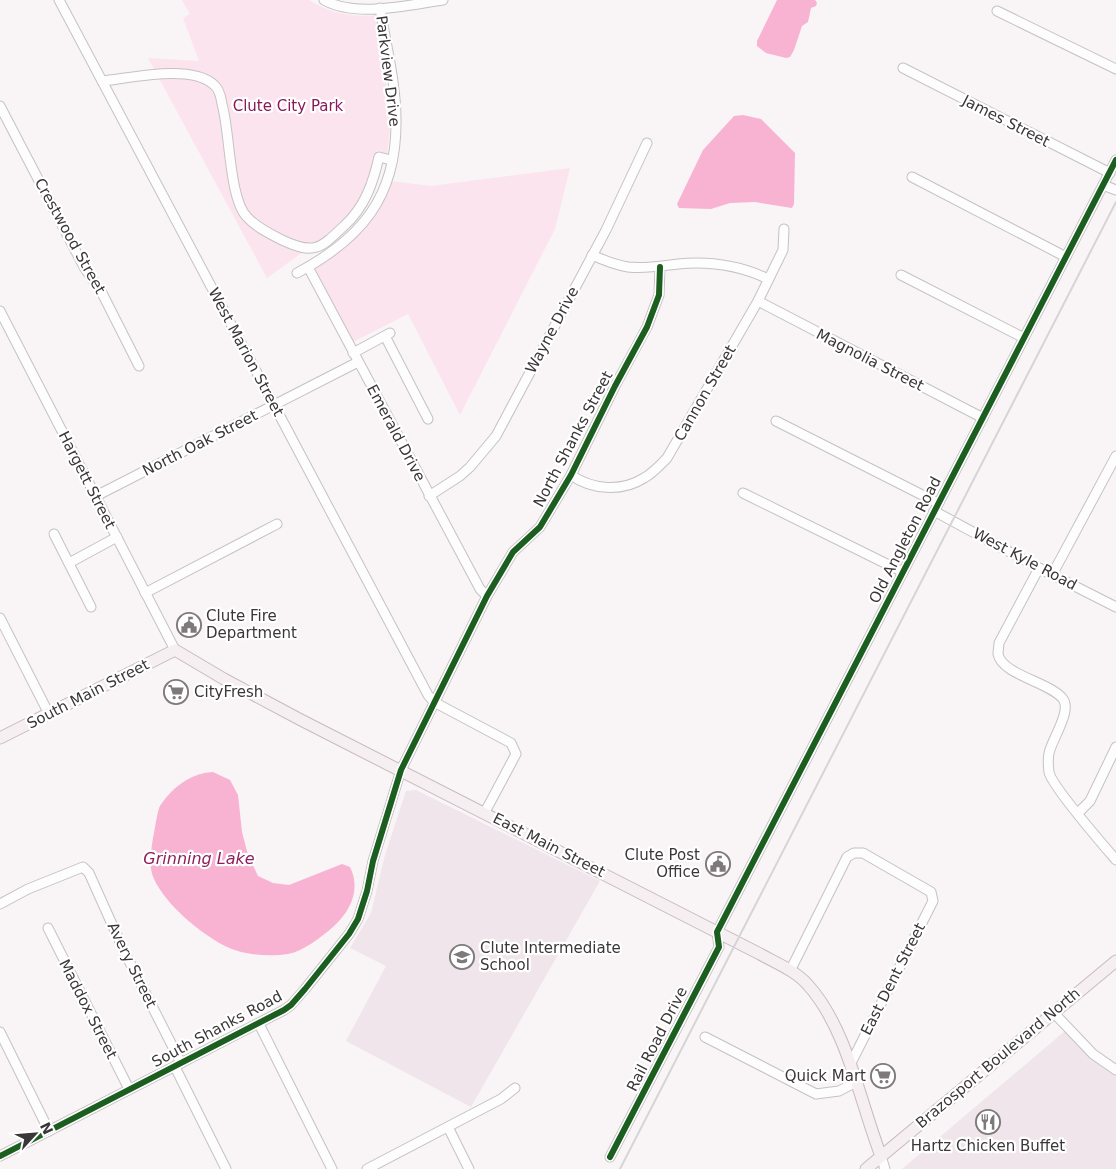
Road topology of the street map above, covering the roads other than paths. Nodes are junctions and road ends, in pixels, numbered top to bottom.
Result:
1 (59, 0) edge
2 (324, 0) edge
3 (443, 0) edge
4 (380, 8) junction
5 (997, 11) dead end
6 (904, 68) dead end
7 (1116, 69) edge
8 (102, 81) junction
9 (0, 106) edge
10 (647, 143) dead end
11 (392, 160) junction
12 (1116, 160) edge
13 (1110, 172) junction
14 (912, 176) dead end
15 (1103, 185) junction
16 (1116, 190) edge
17 (784, 229) dead end
18 (592, 255) junction
19 (1066, 256) junction
20 (308, 267) junction
21 (660, 267) junction
22 (297, 273) dead end
23 (901, 275) dead end
24 (768, 279) junction
25 (758, 301) junction
26 (0, 311) edge
27 (1024, 338) junction
28 (353, 353) junction
29 (358, 362) junction
30 (139, 366) dead end
31 (275, 406) junction
32 (983, 418) junction
33 (428, 419) dead end
34 (776, 421) dead end
35 (1116, 456) edge
36 (571, 475) junction
37 (743, 493) dead end
38 (96, 496) junction
39 (429, 496) junction
40 (936, 507) junction
41 (277, 524) dead end
42 (54, 534) dead end
43 (117, 537) junction
44 (69, 563) junction
45 (1039, 568) junction
46 (903, 572) junction
47 (1052, 575) junction
48 (145, 593) junction
49 (487, 596) junction
50 (91, 607) dead end
51 (1116, 607) edge
52 (0, 618) edge
53 (175, 650) junction
54 (434, 702) junction
55 (49, 714) junction
56 (0, 738) edge
57 (1116, 747) edge
58 (401, 770) junction
59 (485, 812) junction
60 (1078, 813) junction
61 (1115, 858) edge
62 (0, 904) edge
63 (48, 928) dead end
64 (717, 932) junction
65 (1116, 961) edge
66 (790, 971) junction
67 (1053, 1012) junction
68 (259, 1024) junction
69 (0, 1032) edge
70 (705, 1037) dead end
71 (178, 1065) junction
72 (850, 1065) junction
73 (1116, 1070) edge
74 (856, 1082) junction
75 (515, 1088) dead end
76 (129, 1089) junction
77 (448, 1128) junction
78 (49, 1131) junction
79 (0, 1156) edge
80 (881, 1156) junction
81 (610, 1157) dead end
82 (378, 1167) edge
83 (226, 1169) edge
84 (332, 1169) edge
85 (367, 1169) edge
86 (469, 1169) edge
87 (866, 1169) edge
88 (885, 1169) edge

1 - 8 street, West Marion Street
2 - 4 street
3 - 4 street
4 - 11 street, Parkview Drive
5 - 7 street
6 - 13 street, James Street
8 - 11 street
8 - 31 street, West Marion Street
9 - 30 street, Crestwood Street
10 - 18 street, Wayne Drive
11 - 20 street, Parkview Drive
12 - 13 street, Old Angleton Road
13 - 15 street, Old Angleton Road
14 - 19 street
15 - 16 street
15 - 19 street, Old Angleton Road
17 - 24 street, Cannon Street
18 - 21 street
18 - 39 street, Wayne Drive
19 - 27 street, Old Angleton Road
20 - 22 street, Parkview Drive
20 - 28 street, Emerald Drive
21 - 24 street
21 - 36 street, North Shanks Street
23 - 27 street
24 - 25 street, Cannon Street
25 - 32 street, Magnolia Street
25 - 36 street, Cannon Street
26 - 38 street, Hargett Street
27 - 32 street, Old Angleton Road
28 - 29 street, Emerald Drive
28 - 33 street
29 - 31 street, North Oak Street
29 - 39 street, Emerald Drive
31 - 38 street, North Oak Street
31 - 54 street, West Marion Street
32 - 40 street, Old Angleton Road
34 - 40 street, West Kyle Road
35 - 47 street
36 - 49 street, North Shanks Street
37 - 46 street
38 - 43 street, Hargett Street
39 - 49 street, Emerald Drive
40 - 45 street, West Kyle Road
40 - 46 street, Old Angleton Road
41 - 48 street
42 - 44 street
43 - 44 street
43 - 48 street, Hargett Street
44 - 50 street
45 - 47 street, West Kyle Road
45 - 60 street
46 - 64 street, Old Angleton Road
47 - 51 street, West Kyle Road
48 - 53 street, Hargett Street
49 - 54 street, North Shanks Street
52 - 55 street
53 - 55 main road, South Main Street
53 - 58 main road, East Main Street
54 - 58 street, North Shanks Street
54 - 59 street
55 - 56 main road, South Main Street
57 - 60 street
58 - 59 main road, East Main Street
58 - 68 street, South Shanks Road
59 - 64 main road, East Main Street
60 - 61 street
62 - 71 street, Avery Street
63 - 76 street, Maddox Street
64 - 66 main road, East Main Street
64 - 81 street, Rail Road Drive
65 - 67 main road, Brazosport Boulevard North
66 - 72 main road, East Main Street
66 - 72 street, East Dent Street
67 - 73 street
67 - 80 main road, Brazosport Boulevard North
68 - 71 street, South Shanks Road
68 - 84 street
69 - 78 street
70 - 74 street
71 - 76 street, South Shanks Road
71 - 83 street, Avery Street
72 - 74 main road, East Main Street
74 - 80 main road, East Main Street
75 - 77 street
76 - 78 street, South Shanks Road
77 - 82 street
77 - 86 street
78 - 79 street, South Shanks Road
80 - 87 main road, Brazosport Boulevard North
80 - 88 street
82 - 85 street

